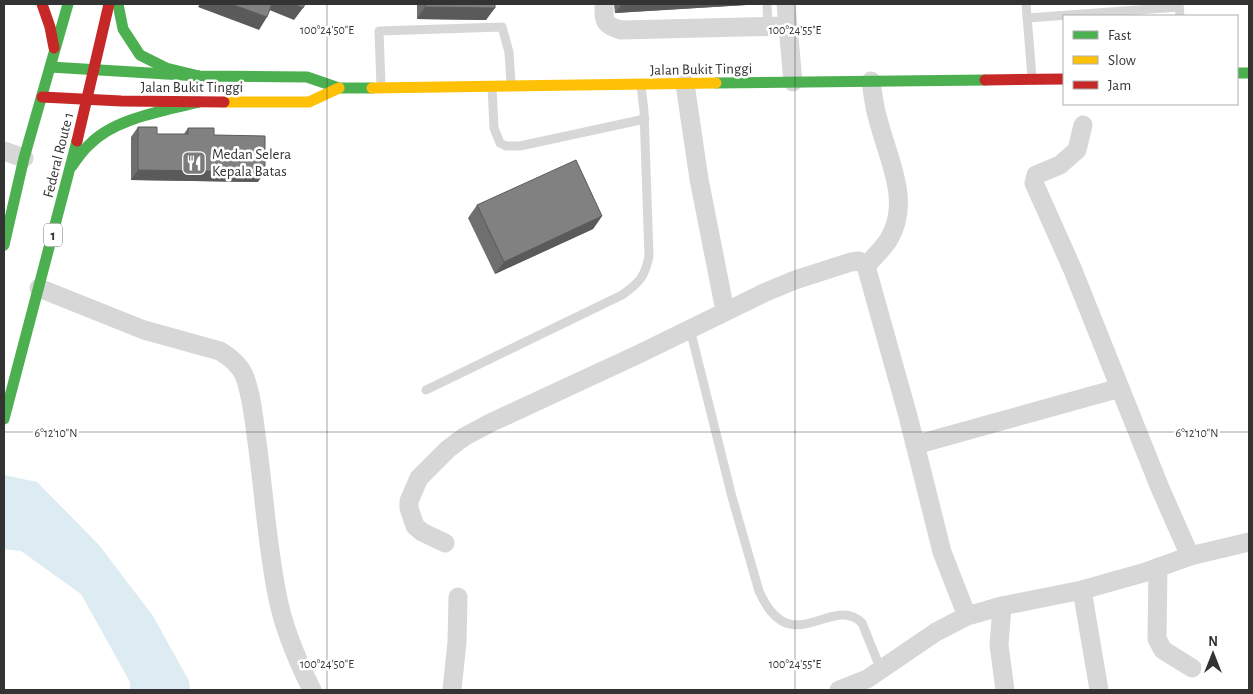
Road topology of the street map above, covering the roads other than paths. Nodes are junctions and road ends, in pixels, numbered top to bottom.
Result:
1 (42, 4) edge
2 (68, 4) edge
3 (109, 4) edge
4 (118, 4) edge
5 (604, 4) edge
6 (766, 4) edge
7 (786, 4) edge
8 (1026, 4) edge
9 (1179, 9) edge
10 (1078, 15) edge
11 (1063, 16) edge
12 (1027, 18) junction
13 (788, 26) junction
14 (768, 27) junction
15 (54, 52) junction
16 (50, 67) junction
17 (94, 70) junction
18 (199, 76) junction
19 (1063, 79) edge
20 (1032, 80) junction
21 (871, 81) junction
22 (793, 82) junction
23 (685, 84) junction
24 (641, 85) junction
25 (511, 86) junction
26 (492, 87) junction
27 (339, 88) junction
28 (381, 88) junction
29 (42, 97) junction
30 (87, 100) junction
31 (199, 102) junction
32 (644, 120) junction
33 (1083, 125) dead end
34 (4, 151) edge
35 (24, 158) junction
36 (69, 170) junction
37 (4, 245) edge
38 (866, 266) junction
39 (39, 288) junction
40 (725, 311) junction
41 (690, 329) junction
42 (1120, 388) junction
43 (426, 390) dead end
44 (4, 419) edge
45 (915, 445) junction
46 (1249, 542) edge
47 (445, 544) dead end
48 (1190, 556) junction
49 (1158, 567) junction
50 (1082, 590) junction
51 (458, 597) dead end
52 (1002, 606) junction
53 (967, 616) junction
54 (1192, 668) dead end
55 (881, 670) junction
56 (312, 690) edge
57 (452, 690) edge
58 (839, 690) edge
59 (1005, 690) edge
60 (1099, 690) edge

1 - 15 main road
2 - 15 main road, Federal Route 1
3 - 17 main road, Federal Route 1 / 1
4 - 18 main road
5 - 14 street
6 - 14 lane
7 - 13 street
8 - 12 lane
9 - 10 lane
11 - 12 lane
12 - 20 lane
13 - 14 street
13 - 22 street
15 - 16 main road, Federal Route 1
16 - 17 main road, Jalan Bukit Tinggi
16 - 29 main road, Federal Route 1
17 - 18 main road, Jalan Bukit Tinggi
17 - 30 main road, Federal Route 1 / 1
18 - 27 main road, Jalan Bukit Tinggi
19 - 20 main road, Jalan Bukit Tinggi
20 - 21 main road, Jalan Bukit Tinggi
21 - 22 main road, Jalan Bukit Tinggi
21 - 38 street
22 - 23 main road, Jalan Bukit Tinggi
23 - 24 main road, Jalan Bukit Tinggi
23 - 40 street
24 - 25 main road, Jalan Bukit Tinggi
24 - 32 lane
25 - 26 main road, Jalan Bukit Tinggi
25 - 28 lane
26 - 28 main road, Jalan Bukit Tinggi
26 - 32 lane
27 - 28 main road, Jalan Bukit Tinggi
27 - 31 main road, Jalan Bukit Tinggi
29 - 30 main road, Jalan Bukit Tinggi
29 - 35 main road, Federal Route 1
30 - 31 main road, Jalan Bukit Tinggi
30 - 36 main road, Federal Route 1 / 1
31 - 36 main road
32 - 43 lane
33 - 42 street
34 - 35 street
35 - 37 main road, Federal Route 1
36 - 39 main road, Federal Route 1 / 1
38 - 40 street
38 - 45 street
39 - 44 main road, Federal Route 1 / 1
39 - 56 street
40 - 41 street
41 - 47 street
41 - 55 lane
42 - 45 street
42 - 48 street
45 - 53 street
46 - 48 street
48 - 49 street
49 - 50 street
49 - 54 street
50 - 52 street
50 - 60 street
51 - 57 street
52 - 53 street
52 - 59 street
53 - 55 street
55 - 58 street

